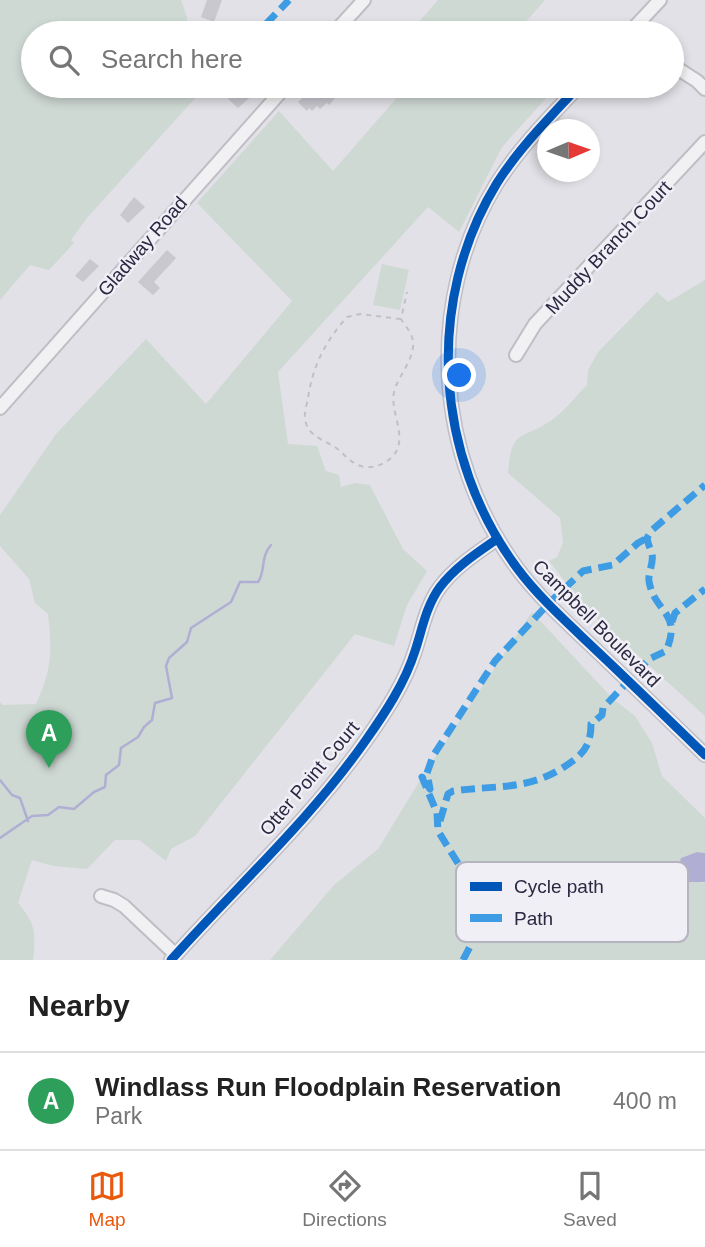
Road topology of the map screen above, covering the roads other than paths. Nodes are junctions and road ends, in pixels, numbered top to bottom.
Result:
1 (660, 0) edge
2 (361, 1) edge
3 (344, 21) edge
4 (640, 21) edge
5 (684, 71) edge
6 (702, 80) edge
7 (275, 98) edge
8 (568, 98) edge
9 (705, 142) edge
10 (516, 355) dead end
11 (0, 408) edge
12 (497, 539) junction
13 (705, 755) edge
14 (102, 896) dead end
15 (174, 957) edge

1 - 4 street
2 - 3 street
5 - 6 street
7 - 11 street, Gladway Road
8 - 12 street, Campbell Boulevard
9 - 10 street, Muddy Branch Court
12 - 13 street, Campbell Boulevard
12 - 15 street, Otter Point Court
14 - 15 street

